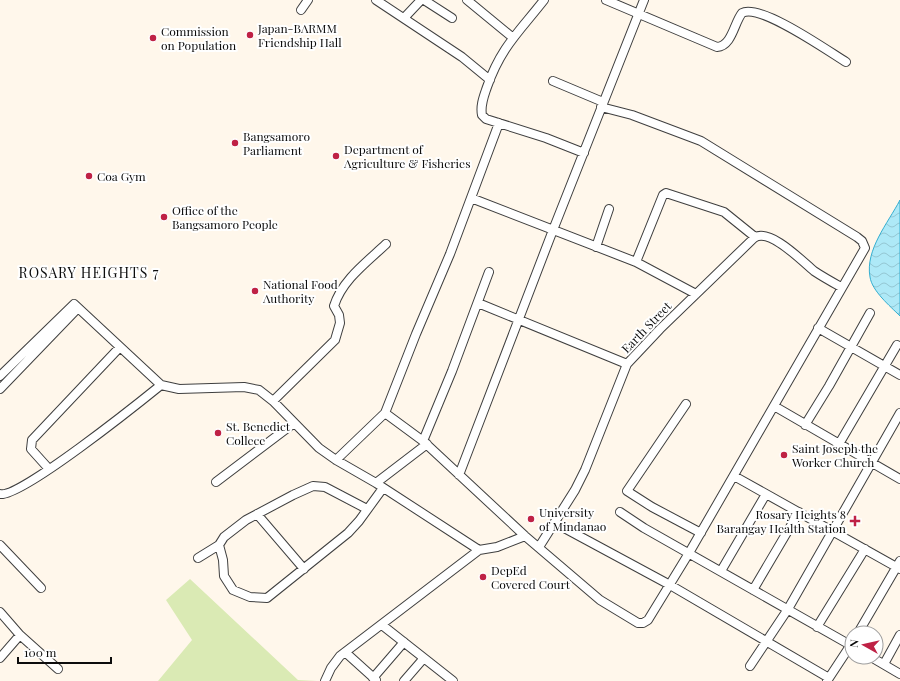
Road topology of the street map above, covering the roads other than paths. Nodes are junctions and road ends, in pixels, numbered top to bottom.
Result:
1 (308, 0) edge
2 (376, 0) edge
3 (422, 0) edge
4 (467, 0) edge
5 (544, 0) edge
6 (606, 0) edge
7 (644, 0) edge
8 (301, 10) dead end
9 (638, 14) junction
10 (404, 18) junction
11 (452, 18) dead end
12 (512, 38) junction
13 (846, 62) dead end
14 (490, 80) junction
15 (553, 82) dead end
16 (602, 104) junction
17 (499, 123) junction
18 (584, 153) junction
19 (471, 198) junction
20 (608, 209) dead end
21 (553, 230) junction
22 (754, 237) junction
23 (386, 244) dead end
24 (596, 247) junction
25 (636, 262) junction
26 (489, 272) dead end
27 (841, 287) junction
28 (696, 294) junction
29 (478, 303) junction
30 (76, 306) junction
31 (870, 313) dead end
32 (519, 319) junction
33 (818, 328) junction
34 (898, 345) dead end
35 (120, 347) junction
36 (851, 347) junction
37 (627, 364) junction
38 (884, 366) junction
39 (900, 375) edge
40 (0, 376) edge
41 (161, 384) junction
42 (0, 389) edge
43 (273, 401) junction
44 (686, 404) dead end
45 (774, 406) junction
46 (385, 413) junction
47 (900, 413) edge
48 (294, 423) junction
49 (805, 425) junction
50 (425, 442) junction
51 (839, 444) junction
52 (336, 460) junction
53 (871, 464) junction
54 (48, 469) junction
55 (459, 475) junction
56 (734, 476) junction
57 (900, 479) edge
58 (216, 482) dead end
59 (376, 483) junction
60 (383, 488) junction
61 (0, 494) edge
62 (766, 494) junction
63 (367, 509) junction
64 (620, 512) dead end
65 (799, 512) junction
66 (256, 514) junction
67 (555, 523) junction
68 (833, 531) junction
69 (701, 533) junction
70 (525, 536) junction
71 (0, 545) edge
72 (219, 545) junction
73 (539, 547) junction
74 (865, 549) junction
75 (479, 550) junction
76 (689, 553) junction
77 (198, 558) dead end
78 (899, 566) edge
79 (304, 569) junction
80 (721, 571) junction
81 (670, 585) junction
82 (41, 588) dead end
83 (753, 590) junction
84 (788, 609) junction
85 (0, 612) edge
86 (382, 625) junction
87 (863, 625) edge
88 (816, 627) junction
89 (20, 635) junction
90 (900, 635) edge
91 (767, 641) junction
92 (844, 641) edge
93 (404, 642) junction
94 (345, 652) junction
95 (844, 656) edge
96 (0, 658) edge
97 (424, 658) junction
98 (884, 664) joint
99 (750, 666) dead end
100 (58, 668) dead end
101 (444, 674) junction
102 (900, 674) edge
103 (375, 679) edge
104 (828, 679) edge
105 (325, 681) edge
106 (404, 681) edge
107 (438, 681) edge
108 (453, 681) edge

1 - 8 street
2 - 10 street
3 - 10 street
3 - 11 street
4 - 12 street
5 - 12 street
6 - 9 street
7 - 9 street
9 - 13 street
9 - 16 street
10 - 14 street
12 - 14 street
14 - 17 street
15 - 16 street
16 - 18 street
16 - 27 street
17 - 18 street
17 - 19 street
18 - 21 street
19 - 21 street
19 - 46 street
20 - 24 street
21 - 24 street
21 - 32 street
22 - 25 street
22 - 27 street
22 - 28 street, Earth Street
23 - 43 street
24 - 25 street
25 - 28 street
26 - 29 street
27 - 33 street
28 - 37 street, Earth Street
29 - 32 street
29 - 50 street
30 - 35 street
30 - 40 street
30 - 42 street
31 - 36 street
32 - 37 street
32 - 55 street
33 - 36 street
33 - 45 street
34 - 38 street
35 - 41 street
35 - 54 street
36 - 38 street
36 - 49 street
37 - 67 street, Earth Street
38 - 39 street
38 - 51 street
41 - 43 street
41 - 54 street
43 - 48 street
44 - 69 street
45 - 49 street
45 - 56 street
46 - 50 street
46 - 52 street
47 - 53 street
48 - 52 street
48 - 58 street
49 - 51 street
50 - 55 street
50 - 59 street
51 - 53 street
52 - 59 street
53 - 57 street
53 - 68 street
54 - 61 street
55 - 70 street
56 - 62 street
56 - 69 street
59 - 60 street
60 - 63 street
60 - 75 street
62 - 65 street
62 - 80 street
63 - 66 street
63 - 79 street
64 - 76 street
65 - 68 street
65 - 83 street
66 - 72 street
66 - 79 street
67 - 73 street, Earth Street
67 - 81 street
68 - 74 street
68 - 84 street
69 - 76 street
70 - 73 street
70 - 75 street
71 - 82 street
72 - 77 street
72 - 79 street
73 - 81 street
74 - 78 street
74 - 88 street
75 - 86 street
76 - 80 street
76 - 81 street
78 - 87 street
80 - 83 street
81 - 91 street
83 - 84 street
84 - 88 street
84 - 91 street
85 - 89 street
86 - 93 street
86 - 94 street
88 - 92 street
89 - 96 street
89 - 100 street
90 - 98 street
91 - 99 street
91 - 104 street
93 - 97 street
93 - 103 street
94 - 103 street
94 - 105 street
95 - 104 street
97 - 101 street
97 - 106 street
98 - 102 street
101 - 107 street
101 - 108 street

